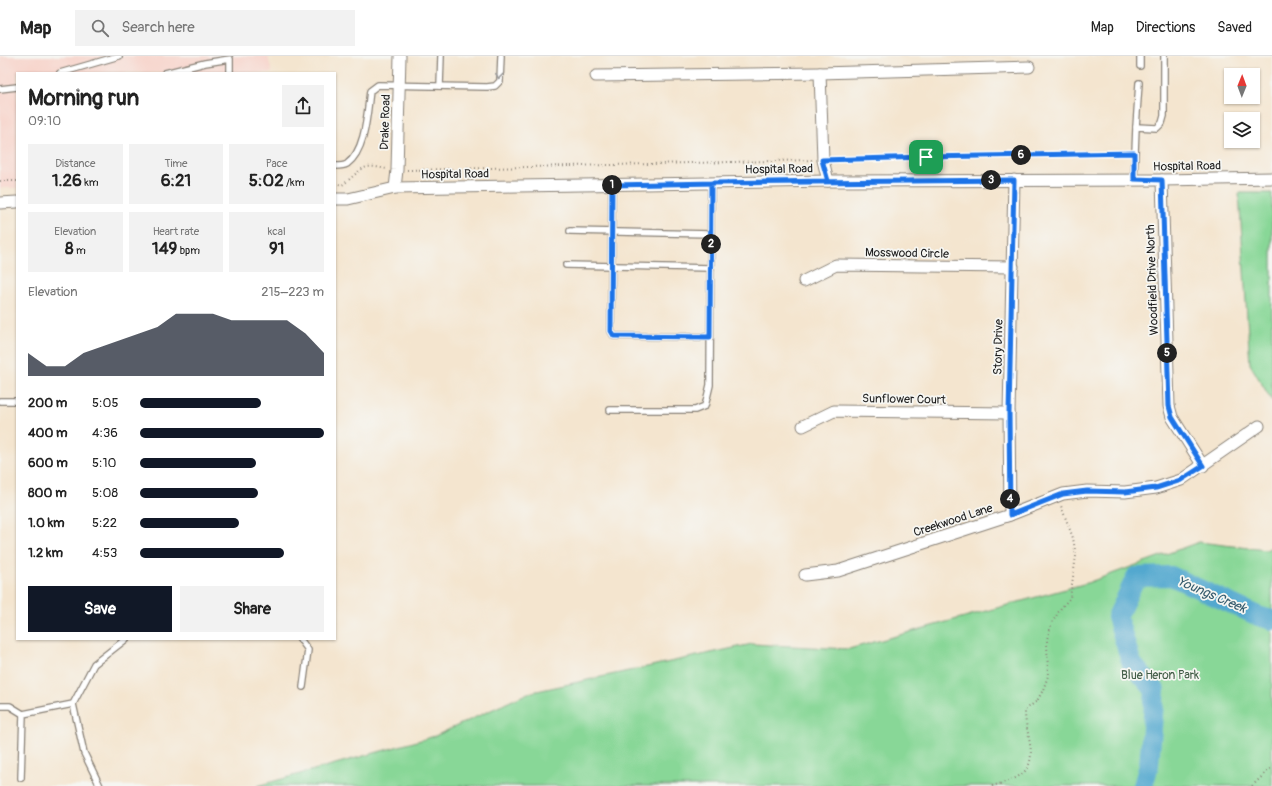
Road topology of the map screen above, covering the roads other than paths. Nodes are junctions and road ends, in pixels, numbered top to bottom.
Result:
1 (119, 56) edge
2 (203, 56) edge
3 (400, 56) edge
4 (441, 56) edge
5 (501, 56) edge
6 (1140, 56) edge
7 (1164, 56) edge
8 (205, 63) junction
9 (1140, 66) dead end
10 (1029, 67) dead end
11 (63, 72) edge
12 (169, 72) edge
13 (230, 72) edge
14 (820, 73) junction
15 (596, 76) dead end
16 (1139, 83) dead end
17 (400, 85) junction
18 (16, 86) edge
19 (440, 86) junction
20 (0, 89) edge
21 (1136, 127) junction
22 (336, 166) edge
23 (1272, 178) edge
24 (1134, 179) junction
25 (1014, 180) junction
26 (1162, 180) junction
27 (828, 181) junction
28 (711, 183) junction
29 (612, 185) junction
30 (395, 188) junction
31 (336, 199) edge
32 (16, 202) edge
33 (0, 203) edge
34 (570, 231) dead end
35 (612, 232) junction
36 (711, 234) junction
37 (566, 265) dead end
38 (612, 266) junction
39 (1013, 267) junction
40 (711, 268) junction
41 (804, 281) dead end
42 (710, 337) junction
43 (0, 401) edge
44 (16, 401) edge
45 (610, 410) dead end
46 (1009, 413) junction
47 (803, 426) dead end
48 (1259, 426) dead end
49 (1203, 466) junction
50 (1010, 515) junction
51 (805, 576) dead end
52 (125, 640) edge
53 (301, 640) edge
54 (303, 687) dead end
55 (73, 704) junction
56 (0, 706) edge
57 (23, 714) junction
58 (22, 778) dead end
59 (100, 786) edge

1 - 11 lane
2 - 8 lane
3 - 17 street, Drake Road
4 - 19 lane
5 -> 19 lane
6 - 9 lane
7 - 21 lane
8 - 12 lane
8 - 13 lane
10 - 14 street
14 - 15 street
14 - 27 street
16 - 21 lane
17 - 19 lane
17 - 22 lane
17 - 30 street, Drake Road
18 - 20 lane
21 - 24 lane
23 - 26 street, Hospital Road
24 - 25 street, Hospital Road
24 - 26 street, Hospital Road
25 - 27 street, Hospital Road
25 - 39 street, Story Drive
26 - 49 street, Woodfield Drive North
27 - 28 street, Hospital Road
28 - 29 street, Hospital Road
28 - 36 lane
29 - 30 street, Hospital Road
29 - 35 lane
30 - 31 street, Hospital Road
32 - 33 street
34 - 35 lane
35 - 36 lane
35 - 38 lane
36 - 40 lane
37 - 38 lane
38 - 40 lane
38 - 42 lane
39 - 41 street, Mosswood Circle
39 - 46 street, Story Drive
40 - 42 lane
42 - 45 lane
43 - 44 lane
46 - 47 street, Sunflower Court
46 - 50 street, Story Drive
48 - 49 street, Creekwood Lane
49 - 50 street, Creekwood Lane
50 - 51 street, Creekwood Lane
52 - 55 lane
53 - 54 lane
55 - 57 lane
55 - 59 lane
56 - 57 lane
57 - 58 lane

